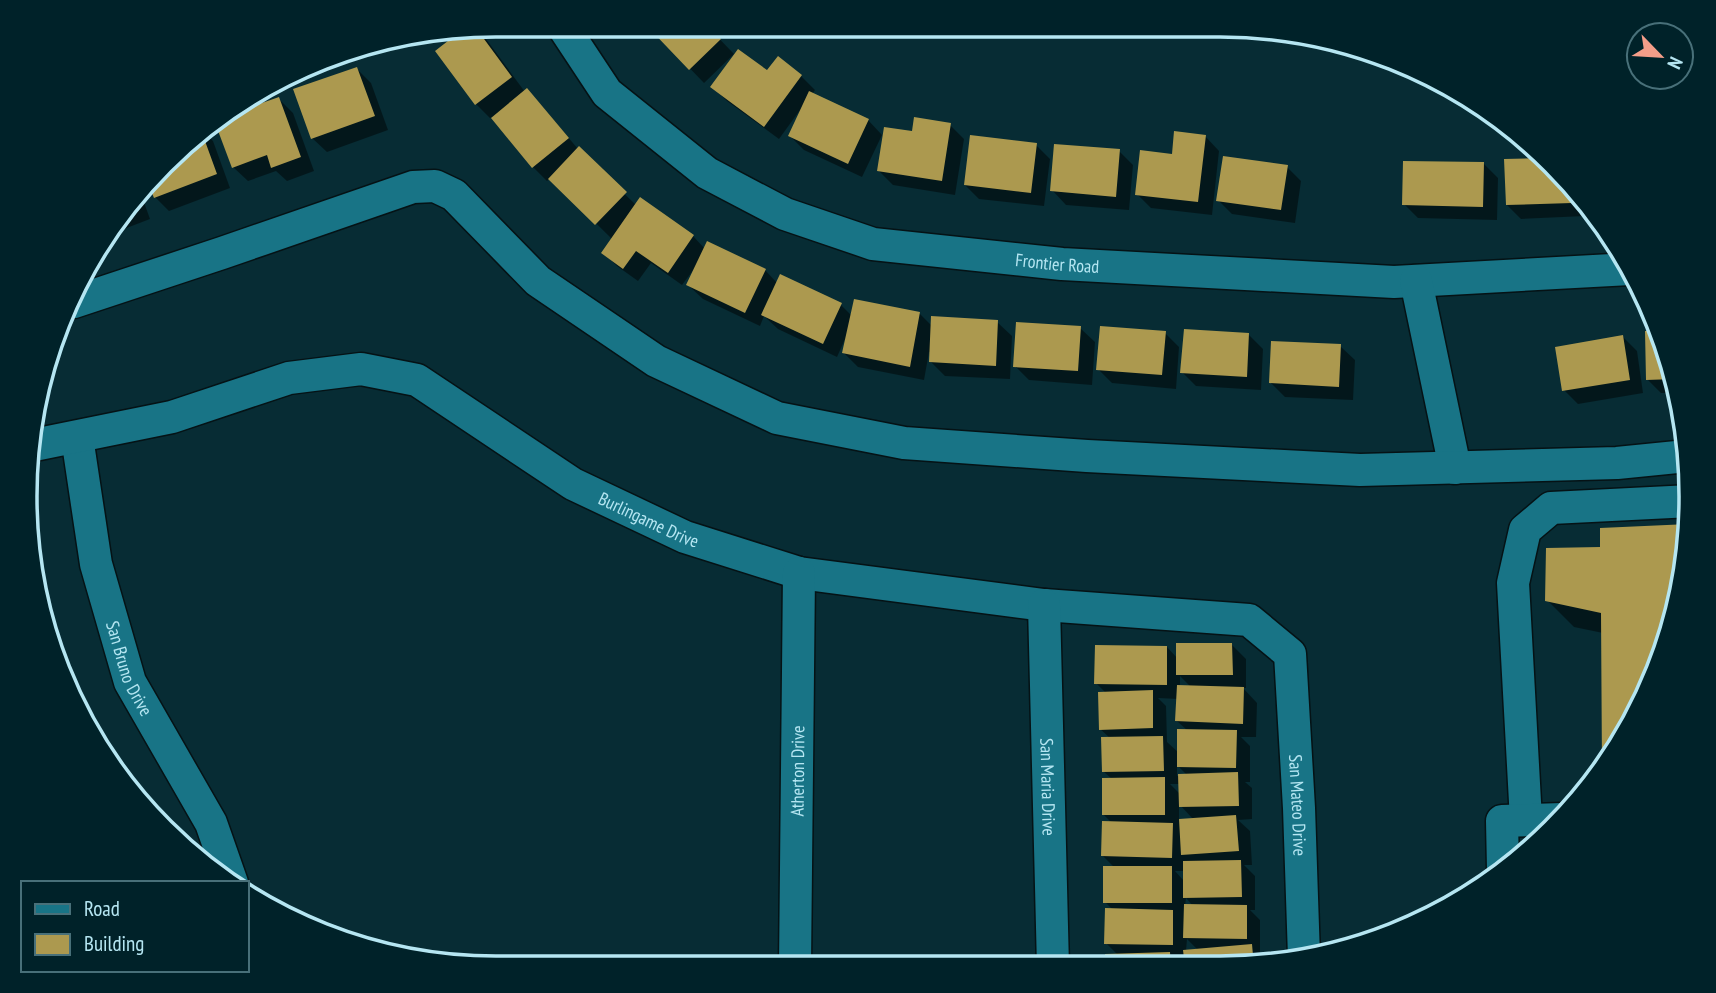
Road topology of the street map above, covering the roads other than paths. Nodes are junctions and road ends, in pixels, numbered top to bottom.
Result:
1 (570, 37) edge
2 (1619, 270) edge
3 (1416, 281) junction
4 (81, 300) edge
5 (77, 437) junction
6 (40, 445) edge
7 (1677, 457) edge
8 (1455, 468) junction
9 (1679, 503) edge
10 (799, 573) junction
11 (1044, 605) junction
12 (1290, 654) joint
13 (1547, 819) edge
14 (1526, 820) junction
15 (1503, 858) edge
16 (227, 868) edge
17 (1304, 948) edge
18 (795, 956) edge
19 (1053, 956) edge

1 - 3 street, Frontier Road
2 - 3 street, Frontier Road
3 - 8 street
4 - 8 street
5 - 6 street, Burlingame Drive
5 - 10 street, Burlingame Drive
5 - 16 street, San Bruno Drive
7 - 8 street
9 - 14 street
10 - 11 street, Burlingame Drive
10 - 18 street, Atherton Drive
11 - 12 street, Burlingame Drive
11 - 19 street, San Maria Drive
12 - 17 street, San Mateo Drive
13 - 14 street
14 - 15 street

